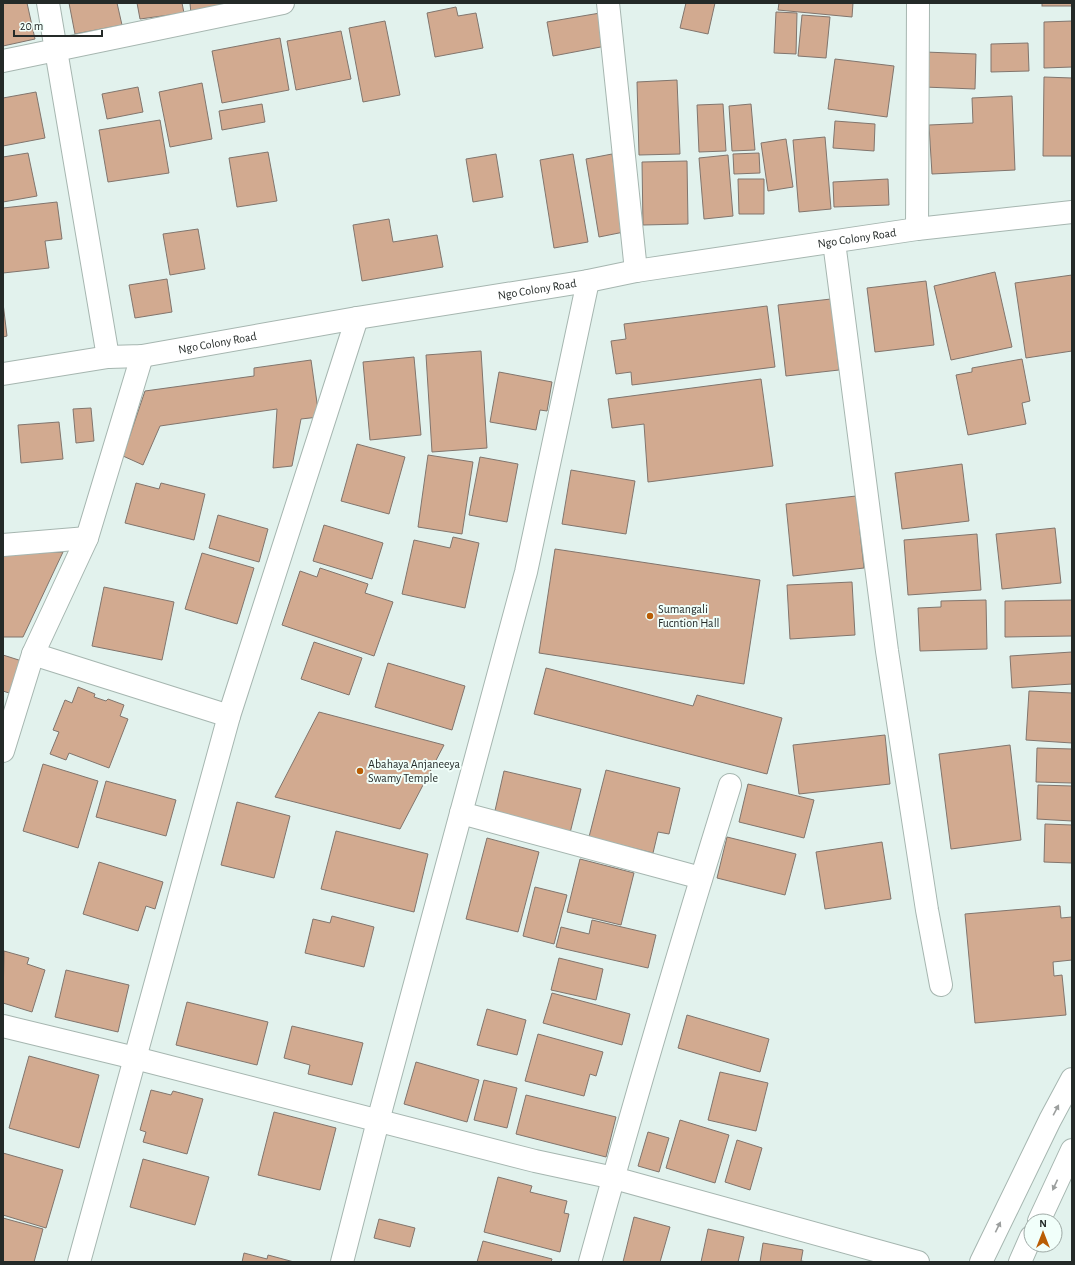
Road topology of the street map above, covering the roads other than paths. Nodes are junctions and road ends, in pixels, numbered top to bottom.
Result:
1 (48, 3) edge
2 (283, 3) edge
3 (608, 3) edge
4 (918, 3) edge
5 (56, 50) junction
6 (3, 60) edge
7 (1072, 212) edge
8 (917, 229) junction
9 (834, 242) junction
10 (636, 271) junction
11 (588, 281) junction
12 (357, 318) junction
13 (142, 356) junction
14 (108, 357) junction
15 (3, 374) edge
16 (86, 538) junction
17 (3, 545) edge
18 (33, 654) junction
19 (229, 716) junction
20 (3, 750) edge
21 (730, 785) dead end
22 (461, 813) junction
23 (701, 878) junction
24 (941, 985) dead end
25 (3, 1026) edge
26 (135, 1058) junction
27 (1072, 1079) edge
28 (378, 1121) junction
29 (1070, 1156) edge
30 (614, 1178) junction
31 (1042, 1213) edge
32 (79, 1262) edge
33 (342, 1262) edge
34 (590, 1262) edge
35 (918, 1262) edge
36 (981, 1262) edge

1 - 5 street
2 - 5 street
3 - 10 street
4 - 8 street
5 - 6 street
5 - 14 street
7 - 8 street, Ngo Colony Road
8 - 9 street, Ngo Colony Road
9 - 10 street, Ngo Colony Road
9 - 24 street
10 - 11 street, Ngo Colony Road
11 - 12 street, Ngo Colony Road
11 - 22 street
12 - 13 street, Ngo Colony Road
12 - 19 street
13 - 14 street, Ngo Colony Road
13 - 16 street
14 - 15 street, Ngo Colony Road
16 - 17 street
16 - 18 street
18 - 19 street
18 - 20 street
19 - 26 street
21 - 23 street
22 - 23 street
22 - 28 street
23 - 30 street
25 - 26 street
26 - 28 street
26 - 32 street
36 -> 27 street
28 - 30 street
28 - 33 street
29 -> 31 street
30 - 34 street
30 - 35 street

